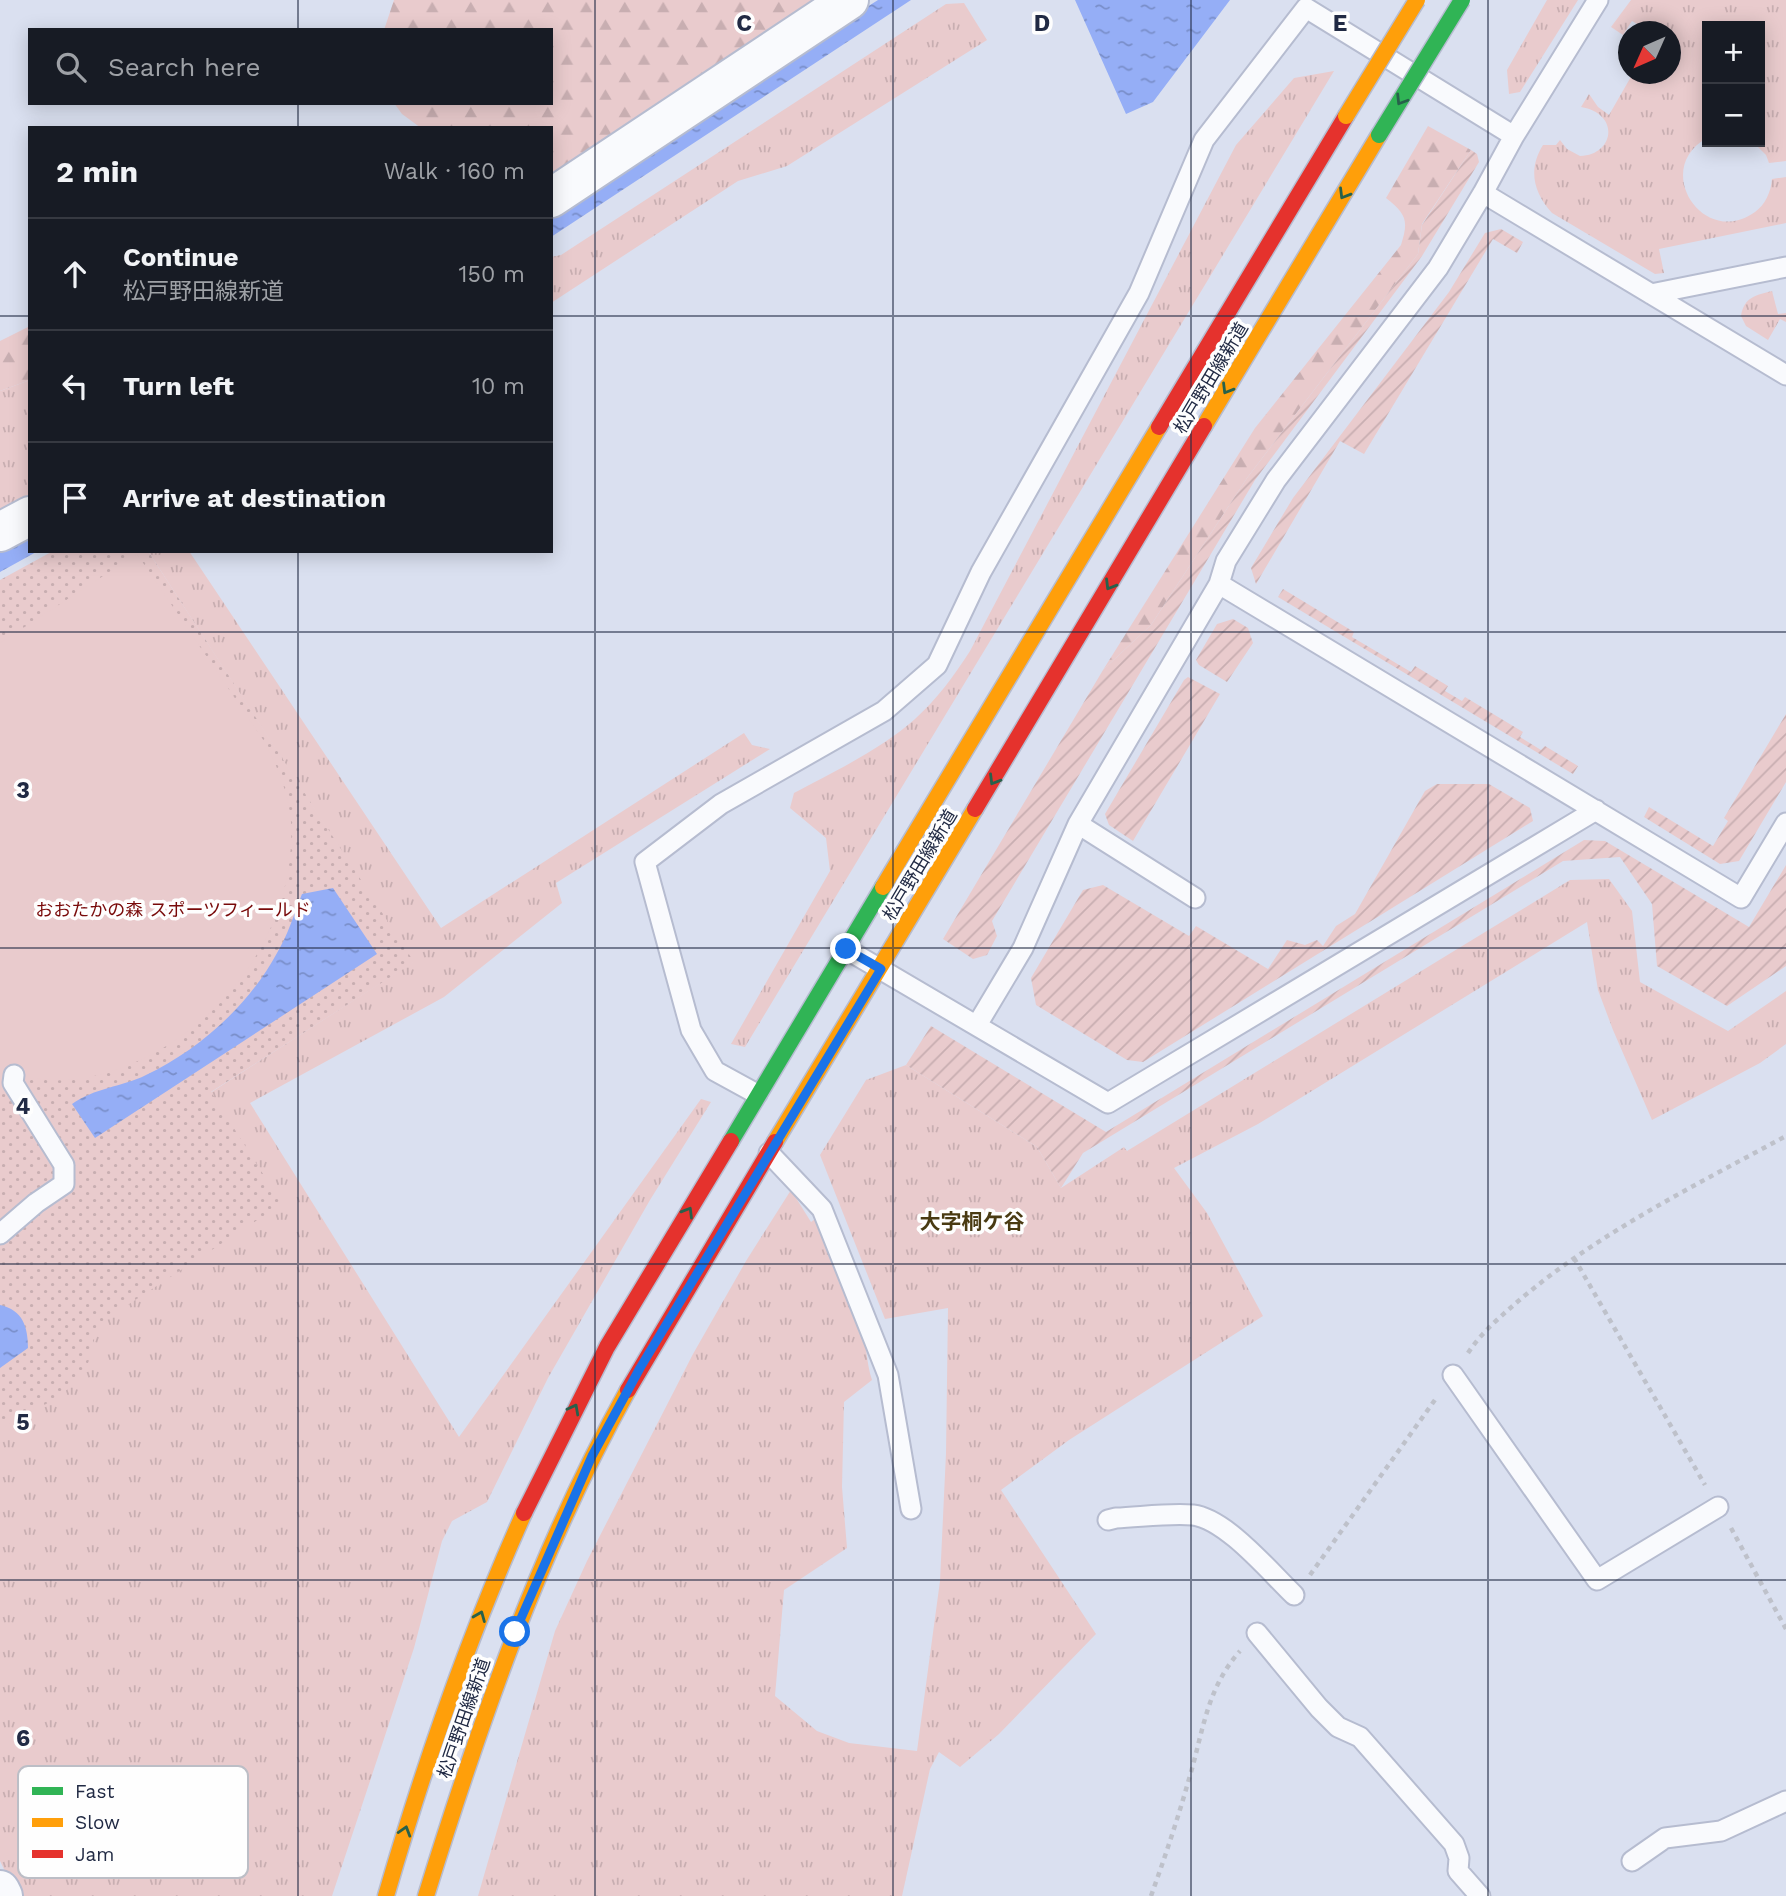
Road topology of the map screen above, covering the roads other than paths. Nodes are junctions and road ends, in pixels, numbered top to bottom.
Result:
1 (849, 0) edge
2 (1417, 0) edge
3 (1462, 0) edge
4 (1598, 0) edge
5 (1514, 135) junction
6 (1483, 193) junction
7 (553, 197) edge
8 (1786, 267) edge
9 (1651, 293) junction
10 (1786, 375) edge
11 (28, 517) edge
12 (0, 532) edge
13 (1219, 584) junction
14 (1596, 810) junction
15 (1786, 823) edge
16 (1078, 824) junction
17 (1195, 898) dead end
18 (846, 949) junction
19 (881, 969) junction
20 (977, 1025) junction
21 (14, 1075) dead end
22 (757, 1094) junction
23 (769, 1153) junction
24 (0, 1234) edge
25 (1453, 1375) road end
26 (1718, 1507) road end
27 (911, 1508) dead end
28 (1108, 1520) dead end
29 (1294, 1595) road end
30 (1257, 1633) road end
31 (1786, 1801) edge
32 (1632, 1861) dead end
33 (0, 1890) edge
34 (3, 1896) edge
35 (386, 1896) edge
36 (426, 1896) edge
37 (1480, 1896) edge

1 - 7 street
2 - 18 main road, 松戸野田線新道, bridge
3 -> 19 main road, 松戸野田線新道, bridge
4 - 5 lane
5 - 6 lane
5 - 22 lane
6 - 9 lane
6 - 13 lane
8 - 9 lane
9 - 10 lane
11 - 12 street
13 - 14 lane
13 - 16 lane
14 - 15 lane
14 - 20 lane
16 - 17 lane
16 - 20 lane
18 - 19 lane
18 - 22 main road, 松戸野田線新道
19 - 20 lane
19 - 23 main road, 松戸野田線新道
21 - 24 lane
35 -> 22 main road, 松戸野田線新道
23 - 27 lane
23 - 36 main road, 松戸野田線新道
25 - 26 lane
28 - 29 lane
30 - 37 lane
31 - 32 lane
33 - 34 street

